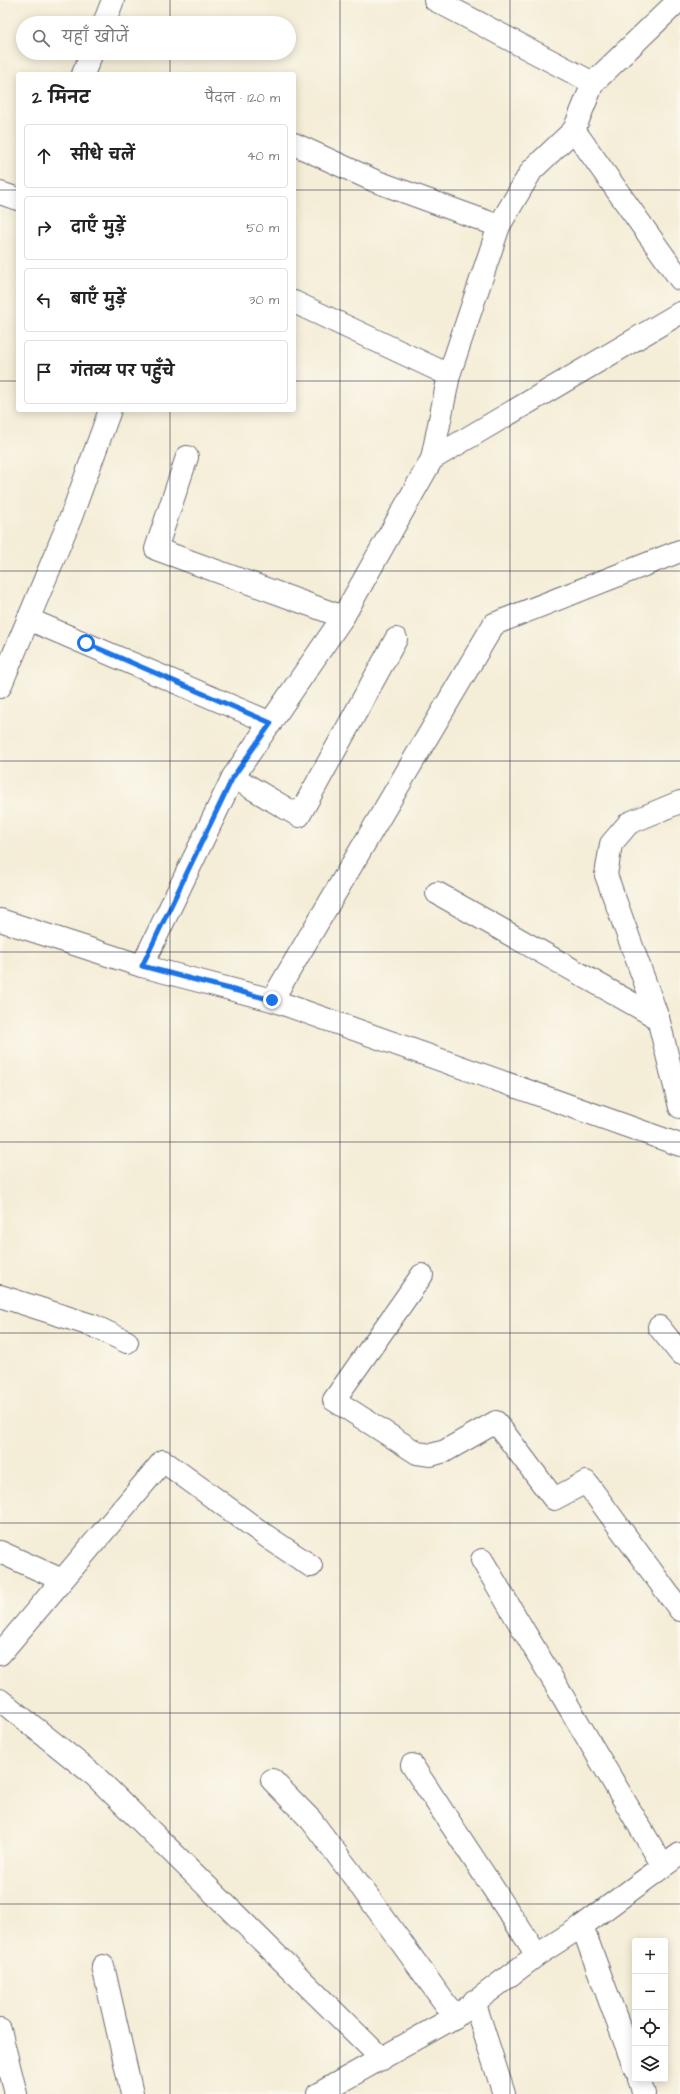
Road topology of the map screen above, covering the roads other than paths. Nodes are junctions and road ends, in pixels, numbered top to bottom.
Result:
1 (113, 0) edge
2 (434, 0) edge
3 (679, 0) edge
4 (107, 16) edge
5 (89, 60) edge
6 (84, 72) edge
7 (593, 83) junction
8 (574, 130) junction
9 (296, 145) edge
10 (0, 193) edge
11 (16, 198) edge
12 (499, 226) junction
13 (680, 279) edge
14 (296, 303) edge
15 (680, 313) edge
16 (449, 375) junction
17 (109, 412) edge
18 (187, 457) dead end
19 (432, 459) junction
20 (680, 551) edge
21 (343, 617) junction
22 (28, 619) junction
23 (396, 639) dead end
24 (0, 687) edge
25 (271, 723) junction
26 (233, 777) junction
27 (680, 802) edge
28 (437, 892) dead end
29 (0, 920) edge
30 (142, 966) junction
31 (272, 1000) junction
32 (658, 1018) junction
33 (680, 1106) edge
34 (680, 1145) edge
35 (422, 1275) dead end
36 (0, 1296) edge
37 (660, 1327) dead end
38 (127, 1342) dead end
39 (680, 1353) edge
40 (0, 1552) edge
41 (482, 1560) dead end
42 (311, 1566) dead end
43 (62, 1580) junction
44 (680, 1610) edge
45 (0, 1654) edge
46 (0, 1700) edge
47 (412, 1765) dead end
48 (272, 1780) dead end
49 (672, 1860) edge
50 (582, 1926) junction
51 (537, 1954) junction
52 (103, 1966) dead end
53 (474, 2001) junction
54 (455, 2017) junction
55 (0, 2030) edge
56 (382, 2059) junction
57 (632, 2061) edge
58 (640, 2082) edge
59 (16, 2094) edge
60 (132, 2094) edge
61 (318, 2094) edge
62 (504, 2094) edge
63 (644, 2094) edge

1 - 4 street
2 - 7 street
3 - 7 street
5 - 6 street
7 - 8 street
8 - 12 street
8 - 13 street
9 - 12 street
10 - 11 street
12 - 16 street
14 - 16 street
15 - 19 street
16 - 19 street
17 - 22 street
18 - 21 street
19 - 21 street
20 - 31 street
21 - 25 street
22 - 24 street
22 - 25 street
23 - 26 street
25 - 26 street
26 - 30 street
27 - 32 street
28 - 32 street
29 - 30 street
30 - 31 street
31 - 34 street
32 - 33 street
35 - 44 street
36 - 38 street
37 - 39 street
40 - 43 street
41 - 49 street
42 - 43 street
43 - 45 street
46 - 56 street
47 - 51 street
48 - 54 street
49 - 50 street
50 - 51 street
50 - 57 street
51 - 53 street
52 - 60 street
53 - 54 street
53 - 62 street
54 - 56 street
55 - 59 street
56 - 61 street
58 - 63 street

